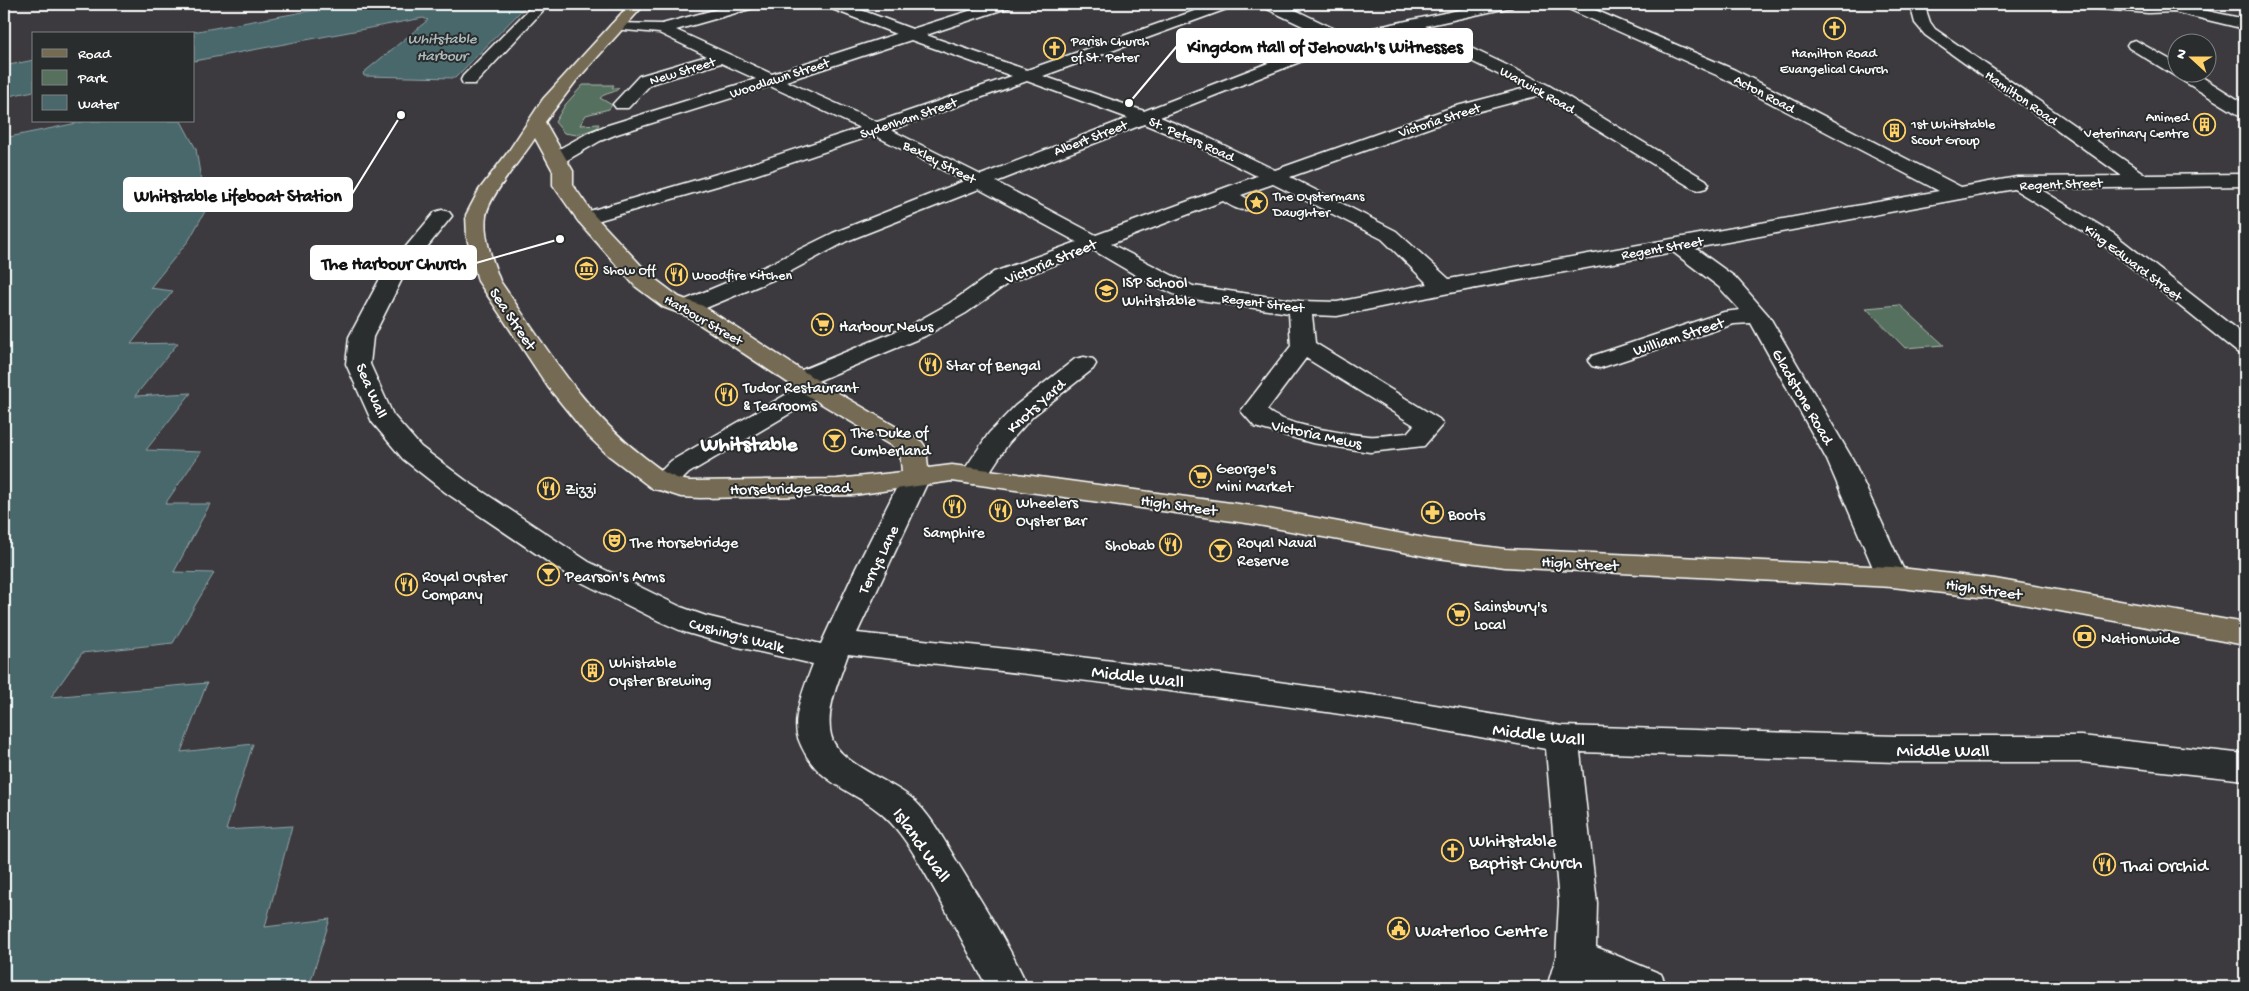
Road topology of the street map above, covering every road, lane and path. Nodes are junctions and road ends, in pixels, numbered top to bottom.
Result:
1 (542, 4) edge
2 (638, 4) edge
3 (752, 4) edge
4 (832, 4) edge
5 (1005, 4) edge
6 (1227, 4) edge
7 (1268, 4) edge
8 (1507, 4) edge
9 (1568, 4) edge
10 (1917, 4) edge
11 (2090, 4) edge
12 (2171, 6) edge
13 (2245, 24) edge
14 (1410, 25) junction
15 (618, 26) junction
16 (662, 29) junction
17 (910, 34) junction
18 (1343, 39) junction
19 (2135, 45) dead end
20 (722, 58) junction
21 (2166, 64) edge
22 (1027, 76) junction
23 (469, 80) dead end
24 (771, 80) junction
25 (2197, 82) edge
26 (1542, 89) junction
27 (622, 104) dead end
28 (2245, 111) edge
29 (1143, 117) junction
30 (536, 122) junction
31 (874, 128) junction
32 (555, 154) junction
33 (514, 158) junction
34 (1661, 160) junction
35 (1633, 165) dead end
36 (1275, 176) junction
37 (2140, 180) junction
38 (979, 181) junction
39 (2017, 183) junction
40 (2241, 183) edge
41 (1699, 184) dead end
42 (1957, 193) junction
43 (1225, 194) junction
44 (1244, 205) dead end
45 (442, 216) dead end
46 (586, 218) junction
47 (1676, 244) junction
48 (1101, 247) junction
49 (1444, 286) junction
50 (686, 308) junction
51 (1300, 308) junction
52 (1758, 316) junction
53 (1303, 346) junction
54 (2245, 347) edge
55 (1600, 361) dead end
56 (1084, 364) dead end
57 (808, 384) junction
58 (916, 476) junction
59 (973, 476) junction
60 (663, 483) junction
61 (541, 544) joint
62 (1892, 577) junction
63 (2245, 634) edge
64 (834, 649) junction
65 (1562, 739) junction
66 (2245, 767) edge
67 (1572, 972) edge
68 (1008, 987) edge
69 (1647, 987) edge

1 - 23 street
2 - 15 main road
3 - 16 street
4 - 17 street, St. Peters Road
5 - 17 street, Woodlawn Street
6 - 22 street, Sydenham Street
7 - 18 street
8 - 14 street, Albert Street
9 - 42 street, Acton Road
10 - 37 street, Hamilton Road
11 - 12 street
12 - 13 street
14 - 18 street, Albert Street
14 - 26 street, Warwick Road
15 - 16 street, Bexley Street
15 - 30 main road
16 - 20 street, Bexley Street
17 - 22 street, St. Peters Road
17 - 24 street, Woodlawn Street
18 - 29 street, Albert Street
19 - 21 street
20 - 24 street, Bexley Street
20 - 27 street, New Street
22 - 29 street, St. Peters Road
22 - 31 street, Sydenham Street
24 - 31 street, Bexley Street
24 - 32 street, Woodlawn Street
25 - 28 street
26 - 34 street, Warwick Road
26 - 36 street, Victoria Street
29 - 36 street, St. Peters Road
29 - 38 street, Albert Street
30 - 32 main road, Harbour Street
30 - 33 main road, Sea Street
31 - 38 street, Bexley Street
31 - 46 street, Sydenham Street
32 - 33 main road
32 - 46 main road, Harbour Street
33 - 60 main road, Sea Street
34 - 35 street
34 - 41 street, Warwick Road
36 - 43 street, Victoria Street
36 - 49 street, St. Peters Road
37 - 39 street, Regent Street
37 - 40 street, Regent Street
38 - 48 street, Bexley Street
38 - 50 street, Albert Street
39 - 42 street, Regent Street
39 - 54 street, King Edward Street
42 - 47 street, Regent Street
43 - 44 street
43 - 48 street, Victoria Street
45 - 61 street, Sea Wall
46 - 50 main road, Harbour Street
47 - 49 street, Regent Street
47 - 52 street, Gladstone Road
48 - 51 street, Regent Street
48 - 57 street, Victoria Street
49 - 51 street, Regent Street
50 - 57 main road, Harbour Street
51 - 53 street
52 - 55 street, William Street
52 - 62 street, Gladstone Road
53 - 53 street, Victoria Mews
56 - 59 street, Knots Yard
57 - 58 main road, Harbour Street
57 - 60 street, Victoria Street
58 - 59 main road, High Street
58 - 60 main road, Horsebridge Road
58 - 64 street, Terrys Lane
59 - 62 main road, High Street
61 - 64 street, Cushing's Walk
62 - 63 main road, High Street
64 - 65 street, Middle Wall
64 - 68 street, Island Wall
65 - 66 street, Middle Wall
65 - 67 street
67 - 69 street

